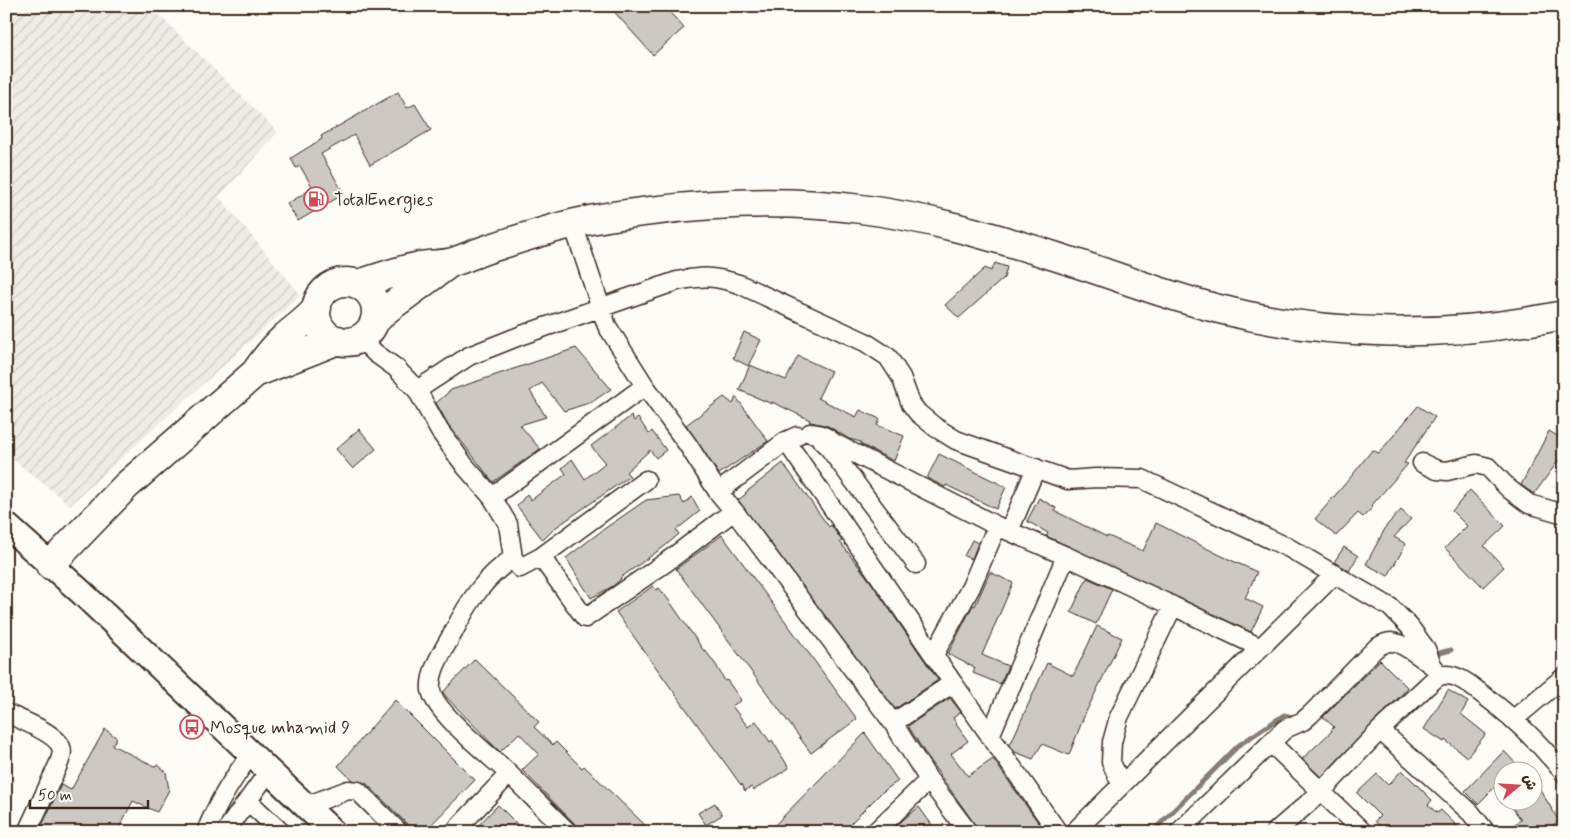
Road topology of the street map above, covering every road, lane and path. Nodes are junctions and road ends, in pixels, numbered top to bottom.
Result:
1 (573, 224) junction
2 (450, 263) junction
3 (357, 284) junction
4 (317, 308) junction
5 (600, 308) junction
6 (1564, 315) edge
7 (358, 333) junction
8 (255, 373) junction
9 (645, 386) junction
10 (417, 390) junction
11 (810, 433) junction
12 (786, 441) junction
13 (1422, 463) dead end
14 (1036, 468) junction
15 (646, 480) dead end
16 (718, 492) junction
17 (492, 497) junction
18 (734, 511) junction
19 (1564, 514) edge
20 (6, 525) edge
21 (1003, 528) junction
22 (1066, 556) junction
23 (541, 557) junction
24 (513, 558) junction
25 (916, 564) dead end
26 (50, 565) junction
27 (1335, 574) junction
28 (1172, 606) junction
29 (1259, 647) junction
30 (934, 655) junction
31 (1438, 670) junction
32 (954, 683) junction
33 (1561, 684) edge
34 (6, 713) edge
35 (1514, 719) junction
36 (893, 723) junction
37 (1380, 730) junction
38 (990, 736) junction
39 (1271, 743) junction
40 (251, 754) junction
41 (269, 771) junction
42 (1564, 773) edge
43 (509, 774) junction
44 (929, 780) junction
45 (1121, 784) junction
46 (1321, 792) junction
47 (248, 801) junction
48 (306, 806) junction
49 (27, 832) edge
50 (206, 832) edge
51 (225, 832) edge
52 (281, 832) edge
53 (333, 832) edge
54 (399, 832) edge
55 (454, 832) edge
56 (568, 832) edge
57 (875, 832) edge
58 (968, 832) edge
59 (1058, 832) edge
60 (1074, 832) edge
61 (1179, 832) edge
62 (1275, 832) edge
63 (1363, 832) edge
64 (1486, 832) edge

1 - 2 main road
1 - 5 street
1 - 6 main road
2 - 3 main road
2 - 7 main road
3 - 4 main road
3 - 7 main road
4 - 7 main road
4 - 8 main road
5 - 9 street
5 - 10 street
5 - 14 street
7 - 8 main road
7 - 10 street
8 - 26 main road
9 - 16 street
9 - 17 street
10 - 17 street
11 - 12 street
11 - 21 street
11 - 25 street
12 - 16 street
12 - 30 street
13 - 19 street
14 - 21 street
14 - 27 street
15 - 23 street
16 - 18 street
17 - 24 street
18 - 23 street
18 - 36 street
20 - 26 main road
21 - 22 street
21 - 30 street
22 - 28 street
22 - 38 street
23 - 24 street
24 - 43 street
26 - 40 main road
27 - 29 street
27 - 31 street
28 - 29 street
28 - 45 street
29 - 45 street
30 - 32 street
31 - 35 street
31 - 37 street
31 - 39 street
32 - 36 street
32 - 38 street
33 - 35 street
34 - 49 street
35 - 42 street
36 - 44 street
37 - 46 street
37 - 64 street
38 - 59 street
39 - 46 street
39 - 61 street
40 - 41 main road
40 - 50 street
41 - 47 street
41 - 48 main road
43 - 55 street
43 - 56 street
44 - 57 street
44 - 58 street
45 - 60 street
46 - 62 street
46 - 63 street
47 - 51 street
47 - 52 street
48 - 53 main road
48 - 54 street

